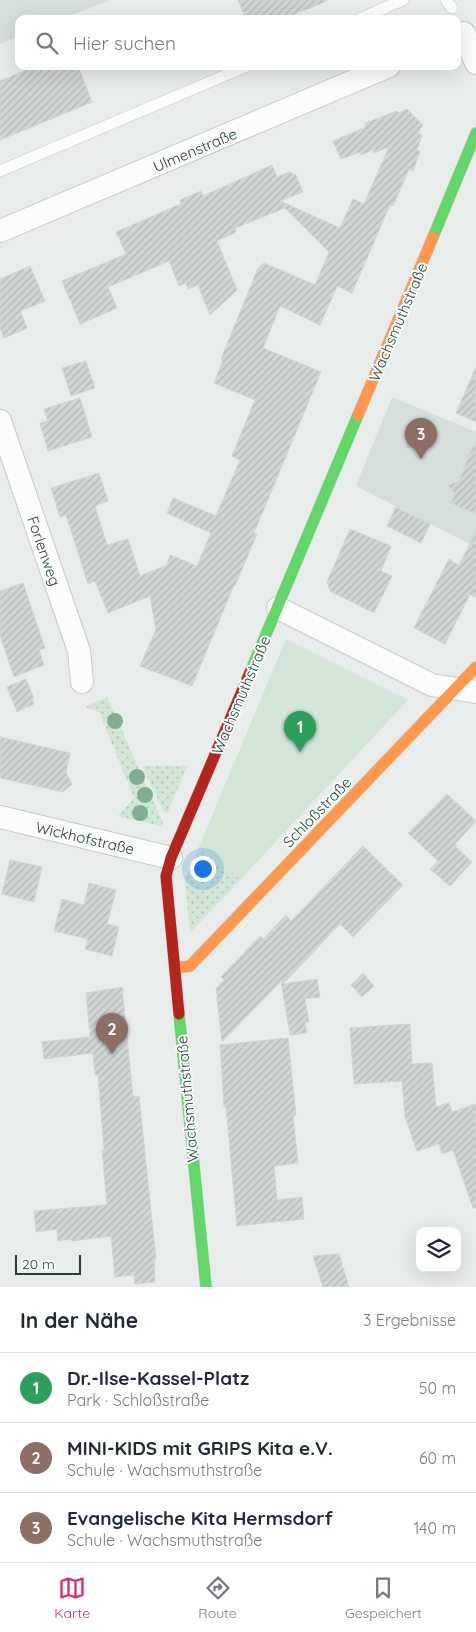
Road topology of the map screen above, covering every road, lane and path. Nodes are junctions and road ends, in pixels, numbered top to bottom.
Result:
1 (403, 0) edge
2 (368, 15) edge
3 (466, 33) edge
4 (476, 63) edge
5 (238, 70) edge
6 (380, 70) edge
7 (476, 133) edge
8 (0, 171) edge
9 (0, 231) edge
10 (0, 421) edge
11 (278, 608) junction
12 (476, 666) edge
13 (82, 682) dead end
14 (466, 690) edge
15 (0, 818) edge
16 (171, 858) junction
17 (175, 968) junction
18 (206, 1287) edge

1 - 2 lane
3 - 4 street
5 - 8 lane
6 - 9 street, Ulmenstraße
7 - 11 street, Wachsmuthstraße
10 - 13 street, Forlenweg
11 - 14 street
11 - 16 street, Wachsmuthstraße
12 - 14 street, Schloßstraße
14 - 17 street, Schloßstraße
15 - 16 street, Wickhofstraße
16 - 17 street, Wachsmuthstraße
17 - 18 street, Wachsmuthstraße

